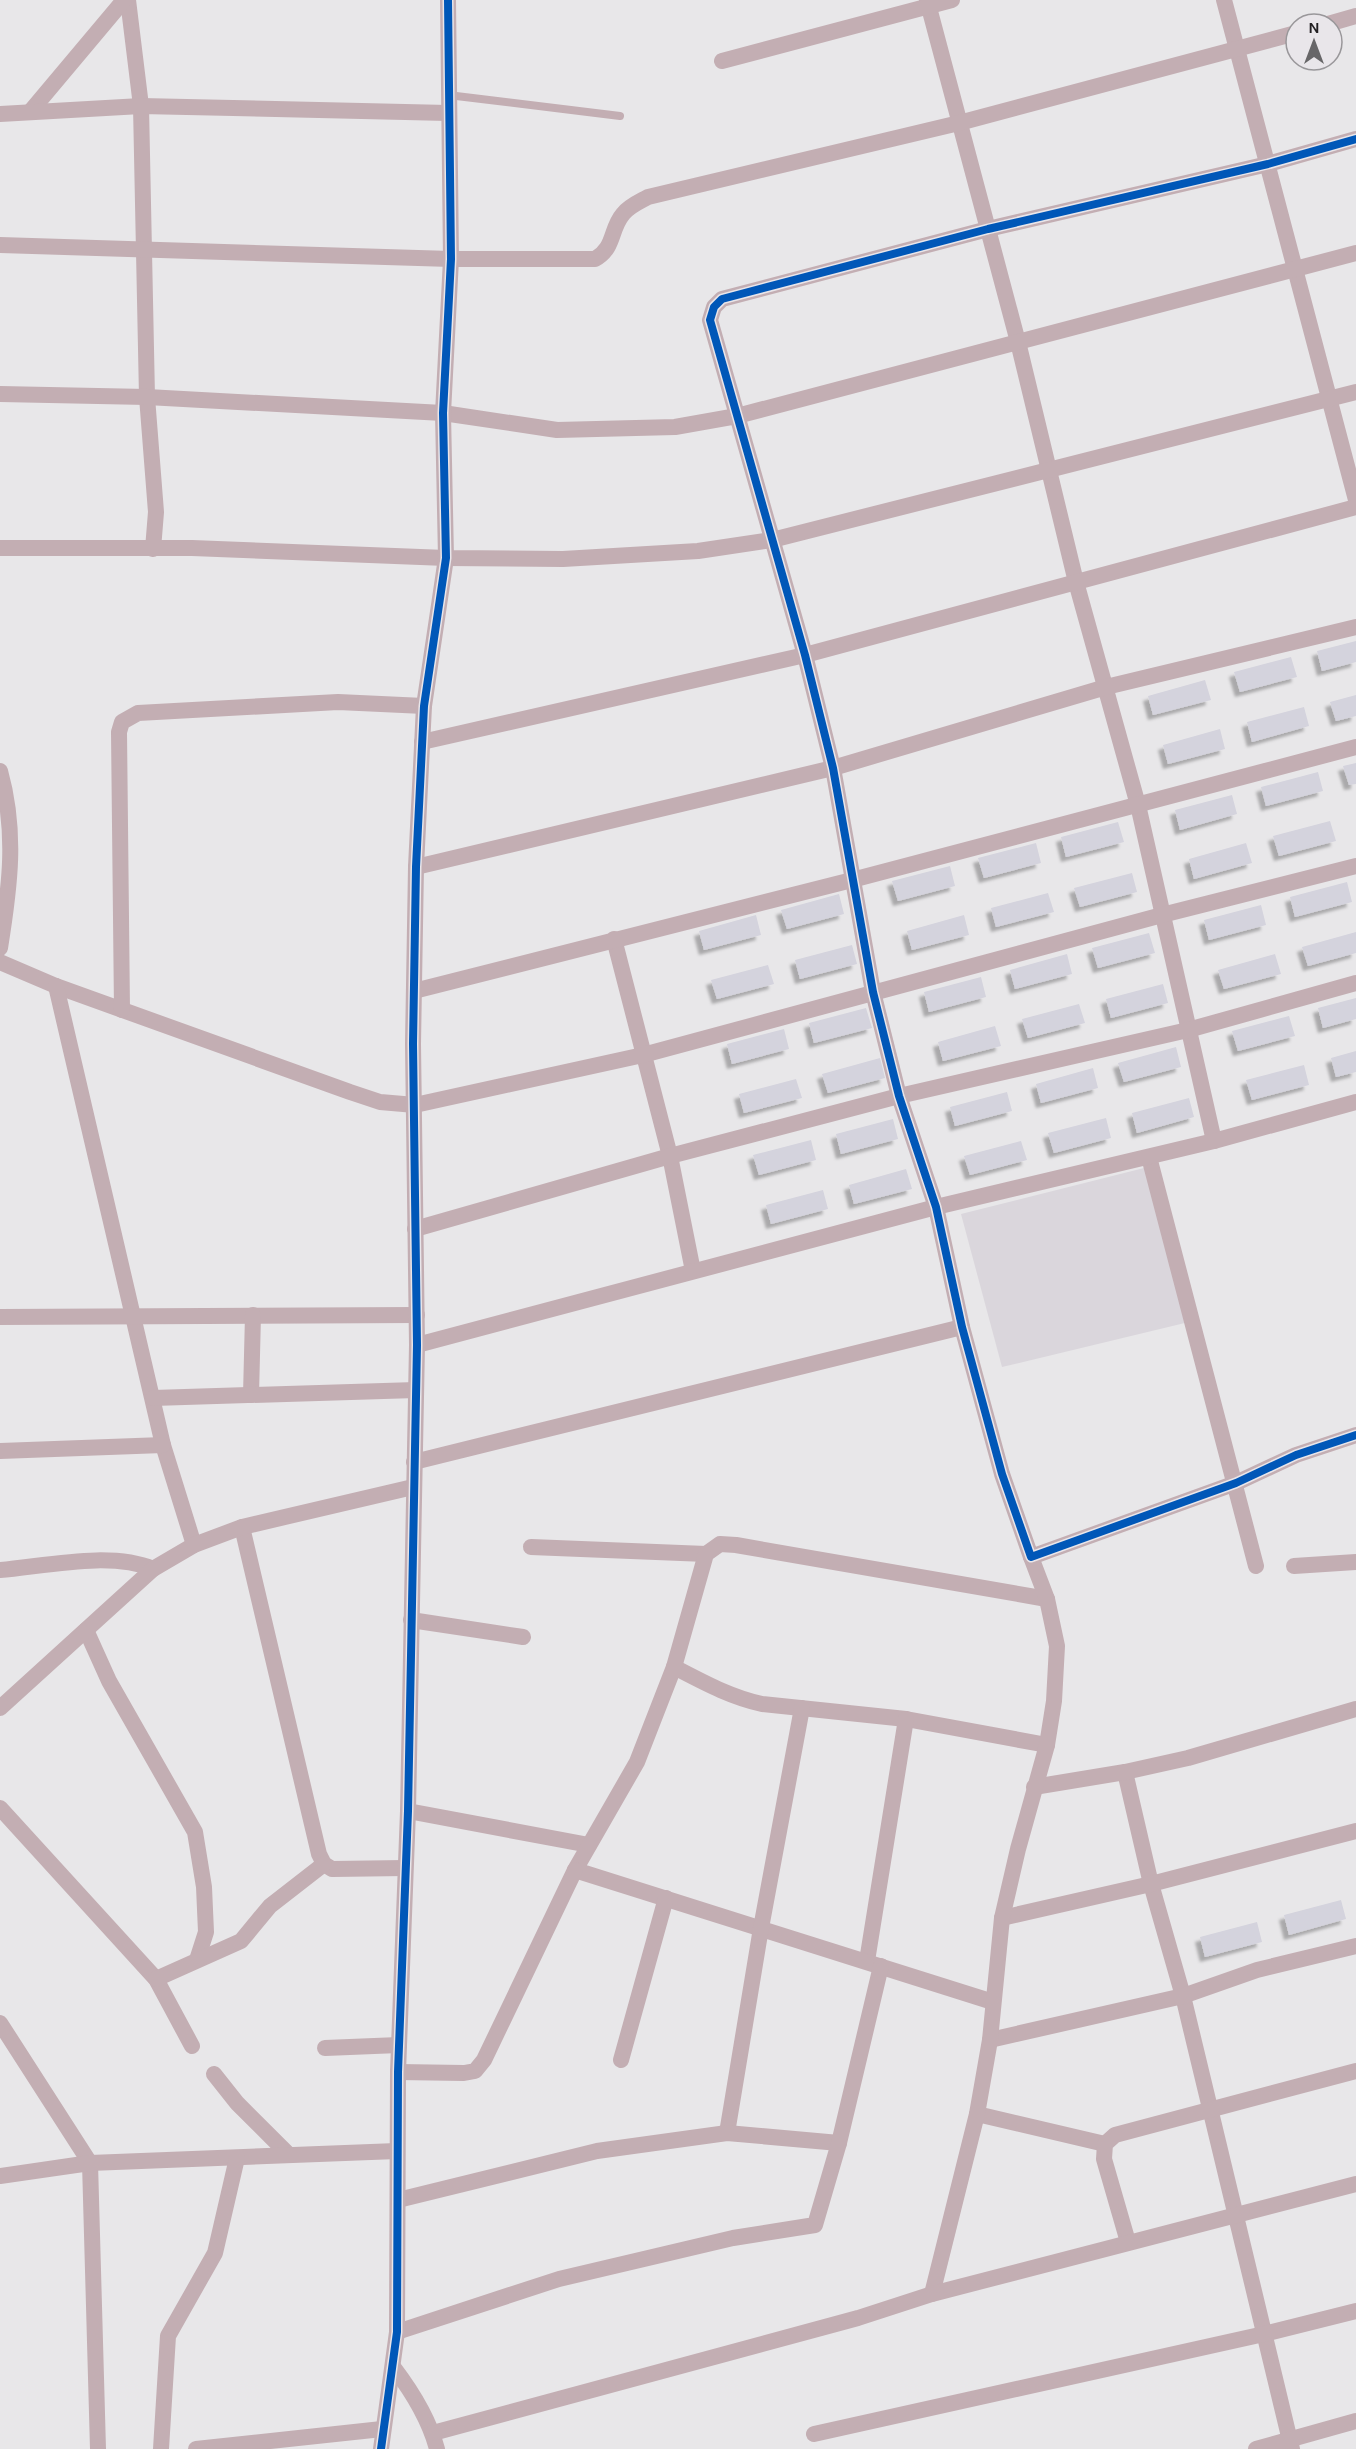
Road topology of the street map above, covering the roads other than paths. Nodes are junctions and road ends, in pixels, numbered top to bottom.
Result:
1 (126, 0) edge
2 (448, 0) edge
3 (952, 0) edge
4 (1224, 0) edge
5 (928, 3) edge
6 (1284, 36) edge
7 (1237, 50) junction
8 (722, 61) dead end
9 (448, 95) junction
10 (141, 106) junction
11 (30, 112) junction
12 (448, 113) junction
13 (0, 114) edge
14 (620, 116) dead end
15 (959, 123) junction
16 (1356, 139) edge
17 (1268, 164) junction
18 (988, 229) junction
19 (0, 245) edge
20 (145, 251) junction
21 (1356, 253) edge
22 (451, 259) junction
23 (1296, 268) junction
24 (1018, 342) junction
25 (1356, 392) edge
26 (0, 394) edge
27 (147, 397) junction
28 (1329, 399) junction
29 (443, 413) junction
30 (737, 416) junction
31 (1049, 470) junction
32 (1356, 500) edge
33 (1356, 507) edge
34 (772, 540) junction
35 (0, 548) edge
36 (153, 549) junction
37 (446, 558) junction
38 (1076, 582) junction
39 (1356, 627) edge
40 (805, 655) junction
41 (1106, 687) junction
42 (424, 706) junction
43 (422, 742) junction
44 (1356, 747) edge
45 (832, 768) junction
46 (0, 771) edge
47 (1138, 805) junction
48 (1356, 866) edge
49 (416, 867) junction
50 (852, 880) junction
51 (1162, 915) junction
52 (614, 939) junction
53 (0, 948) edge
54 (0, 962) edge
55 (1356, 983) edge
56 (56, 986) junction
57 (414, 991) junction
58 (873, 992) junction
59 (122, 1010) junction
60 (1188, 1030) junction
61 (643, 1055) junction
62 (899, 1096) junction
63 (1356, 1102) edge
64 (414, 1105) junction
65 (1214, 1142) junction
66 (669, 1156) junction
67 (1149, 1157) junction
68 (936, 1207) junction
69 (415, 1229) junction
70 (693, 1271) junction
71 (253, 1315) junction
72 (417, 1315) junction
73 (135, 1316) junction
74 (0, 1317) edge
75 (962, 1327) junction
76 (417, 1345) junction
77 (416, 1390) junction
78 (251, 1395) junction
79 (153, 1398) junction
80 (1356, 1435) edge
81 (163, 1445) junction
82 (0, 1451) edge
83 (414, 1462) junction
84 (1236, 1482) junction
85 (413, 1487) junction
86 (242, 1527) junction
87 (194, 1545) junction
88 (531, 1547) dead end
89 (706, 1554) junction
90 (1031, 1557) junction
91 (1356, 1562) edge
92 (1256, 1566) dead end
93 (1294, 1566) dead end
94 (153, 1569) junction
95 (0, 1570) edge
96 (1047, 1599) junction
97 (411, 1620) junction
98 (86, 1630) junction
99 (523, 1637) dead end
100 (674, 1667) junction
101 (0, 1708) edge
102 (802, 1708) junction
103 (1356, 1709) edge
104 (906, 1719) junction
105 (1047, 1745) junction
106 (1125, 1773) junction
107 (1034, 1787) junction
108 (0, 1808) edge
109 (408, 1811) junction
110 (1356, 1831) edge
111 (589, 1845) junction
112 (324, 1864) junction
113 (405, 1868) junction
114 (575, 1870) junction
115 (1151, 1884) junction
116 (666, 1898) junction
117 (1002, 1918) junction
118 (761, 1928) junction
119 (1356, 1947) edge
120 (197, 1960) junction
121 (874, 1963) junction
122 (156, 1979) junction
123 (1183, 1996) junction
124 (993, 2002) junction
125 (0, 2023) edge
126 (990, 2040) junction
127 (399, 2045) junction
128 (192, 2046) dead end
129 (325, 2048) dead end
130 (621, 2060) dead end
131 (1356, 2071) edge
132 (398, 2072) junction
133 (214, 2074) dead end
134 (1210, 2108) junction
135 (977, 2114) junction
136 (727, 2133) junction
137 (840, 2143) junction
138 (1105, 2145) junction
139 (397, 2151) junction
140 (289, 2155) junction
141 (237, 2158) junction
142 (90, 2163) junction
143 (0, 2176) edge
144 (1356, 2184) edge
145 (398, 2200) junction
146 (1234, 2216) junction
147 (1128, 2242) junction
148 (932, 2294) junction
149 (1356, 2311) edge
150 (397, 2332) junction
151 (1264, 2334) junction
152 (394, 2368) junction
153 (1356, 2421) edge
154 (382, 2429) junction
155 (814, 2434) dead end
156 (435, 2441) edge
157 (1291, 2445) edge
158 (98, 2449) edge
159 (161, 2449) edge
160 (196, 2449) edge
161 (381, 2449) edge
162 (1256, 2449) edge

1 - 10 street
1 - 11 street
2 - 9 street
3 - 5 street
4 - 7 street
5 - 8 street
5 - 15 street
6 - 7 street
7 - 15 street
7 - 17 street
9 - 12 street
9 - 14 lane
10 - 11 street
10 - 12 street
10 - 20 street
11 - 13 street
12 - 22 street
15 - 18 street
15 - 22 street
16 - 17 street
17 - 18 street
17 - 23 street
18 - 24 street
18 - 30 street
19 - 20 street
20 - 22 street
20 - 27 street
21 - 23 street
22 - 29 street
23 - 24 street
23 - 28 street
24 - 30 street
24 - 31 street
25 - 28 street
26 - 27 street
27 - 29 street
27 - 36 street
28 - 31 street
28 - 32 street
29 - 30 street
29 - 37 street
30 - 34 street
31 - 34 street
31 - 38 street
33 - 38 street
34 - 37 street
34 - 40 street
35 - 36 street
36 - 37 street
37 - 42 street
38 - 40 street
38 - 41 street
39 - 41 street
40 - 43 street
40 - 45 street
41 - 45 street
41 - 47 street
42 - 43 street
42 - 59 street
43 - 49 street
44 - 47 street
45 - 49 street
45 - 50 street
46 - 53 street
47 - 50 street
47 - 51 street
48 - 51 street
49 - 57 street
50 - 52 street
50 - 58 street
51 - 58 street
51 - 60 street
52 - 57 street
52 - 61 street
54 - 56 street
55 - 60 street
56 - 59 street
56 - 73 street
57 - 64 street
58 - 61 street
58 - 62 street
59 - 64 street
60 - 62 street
60 - 65 street
61 - 64 street
61 - 66 street
62 - 66 street
62 - 68 street
63 - 65 street
64 - 69 street
65 - 67 street
66 - 69 street
66 - 70 street
67 - 68 street
67 - 84 street
68 - 70 street
68 - 75 street
69 - 72 street
70 - 76 street
71 - 72 street
71 - 73 street
71 - 78 street
72 - 76 street
73 - 74 street
73 - 79 street
75 - 83 street
75 - 90 street
76 - 77 street
77 - 78 street
77 - 83 street
78 - 79 street
79 - 81 street
80 - 84 street
81 - 82 street
81 - 87 street
83 - 85 street
84 - 90 street
84 - 92 street
85 - 86 street
85 - 97 street
86 - 87 street
86 - 112 street
87 - 94 street
88 - 89 street
89 - 96 street
89 - 100 street
90 - 96 street
91 - 93 street
94 - 95 street
94 - 98 street
96 - 105 street
97 - 99 street
97 - 109 street
98 - 101 street
98 - 120 street
100 - 102 street
100 - 111 street
102 - 104 street
102 - 118 street
103 - 106 street
104 - 105 street
104 - 121 street
105 - 107 street
106 - 107 street
106 - 115 street
107 - 117 street
108 - 122 street
109 - 111 street
109 - 113 street
110 - 115 street
111 - 114 street
112 - 113 street
112 - 120 street
113 - 127 street
114 - 116 street
114 - 132 street
115 - 117 street
115 - 123 street
116 - 118 street
116 - 130 street
117 - 124 street
118 - 121 street
118 - 136 street
119 - 123 street
120 - 122 street
121 - 124 street
121 - 137 street
122 - 128 street
123 - 126 street
123 - 134 street
124 - 126 street
125 - 142 street
126 - 135 street
127 - 129 street
127 - 132 street
131 - 134 street
132 - 139 street
133 - 140 street
134 - 138 street
134 - 146 street
135 - 138 street
135 - 148 street
136 - 137 street
136 - 145 street
137 - 150 street
138 - 147 street
139 - 140 street
139 - 145 street
140 - 141 street
141 - 142 street
141 - 159 street
142 - 143 street
142 - 158 street
144 - 146 street
145 - 150 street
146 - 147 street
146 - 151 street
147 - 148 street
148 - 156 street
149 - 151 street
150 - 152 street
151 - 155 street
151 - 157 street
152 - 154 street
152 - 156 street
153 - 157 street
154 - 160 street
154 - 161 street
157 - 162 street

